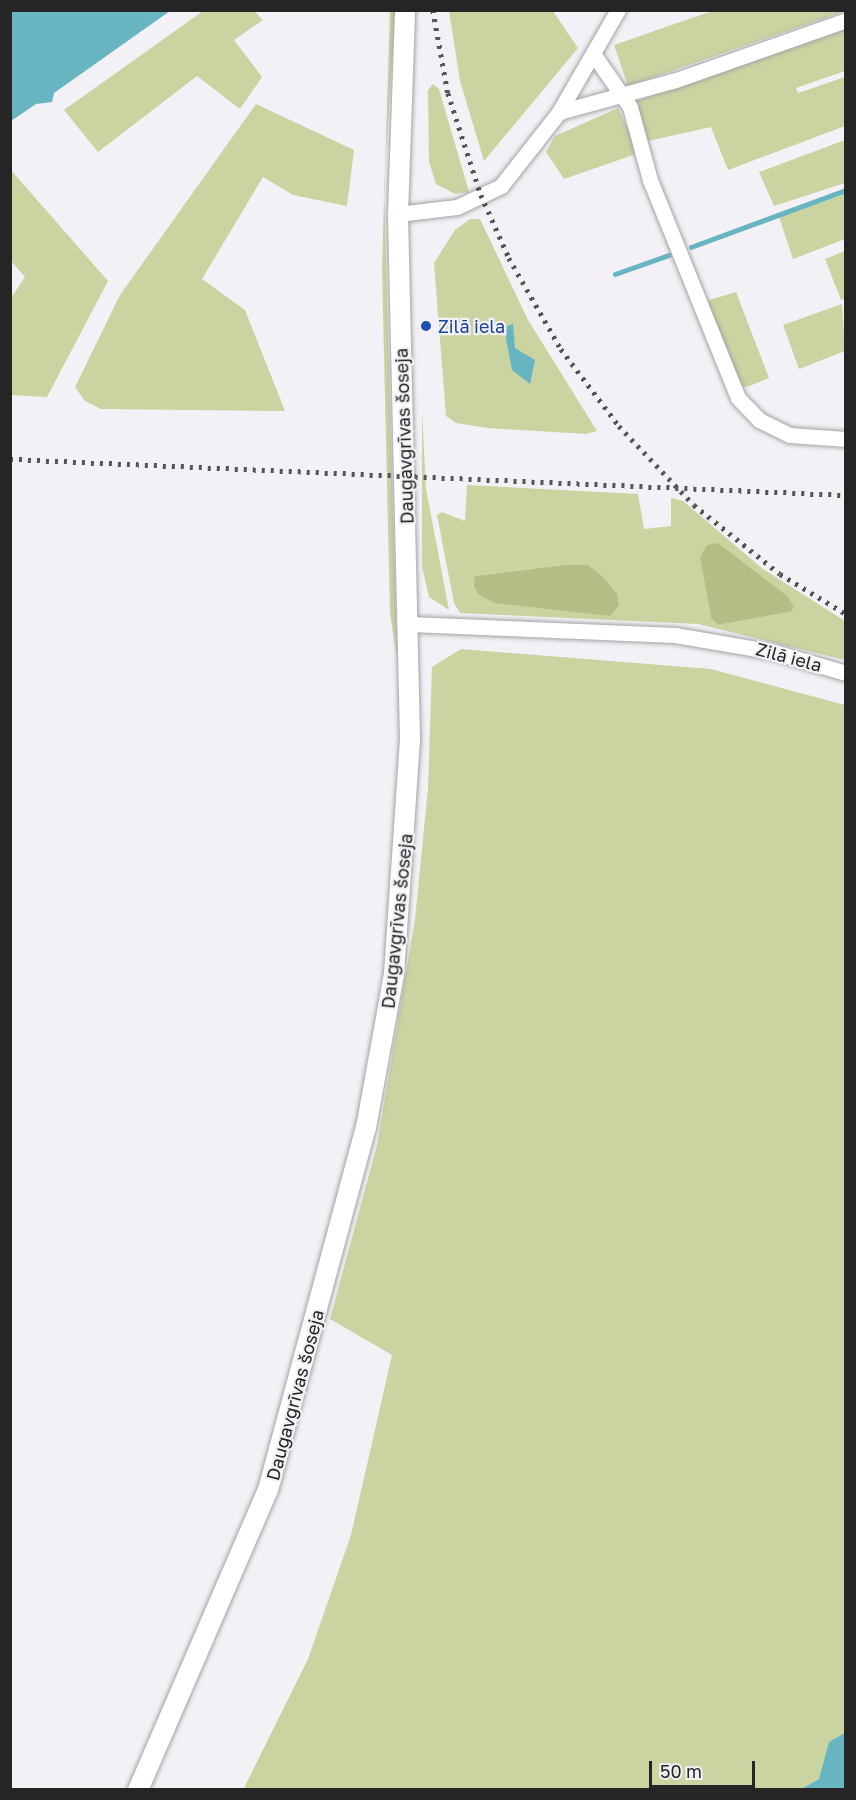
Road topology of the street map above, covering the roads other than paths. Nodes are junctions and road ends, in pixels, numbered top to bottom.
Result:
1 (405, 10) edge
2 (632, 10) edge
3 (617, 12) edge
4 (846, 20) edge
5 (594, 55) junction
6 (624, 96) junction
7 (559, 112) junction
8 (398, 214) junction
9 (846, 439) edge
10 (410, 624) junction
11 (846, 673) edge
12 (138, 1790) edge

1 - 8 main road, Daugavgrīvas šoseja
2 - 3 street
3 - 5 street
4 - 6 street
5 - 6 street
5 - 7 street
6 - 7 street
6 - 9 street
7 - 8 street
8 - 10 main road, Daugavgrīvas šoseja
10 - 11 street, Zilā iela
10 - 12 main road, Daugavgrīvas šoseja

